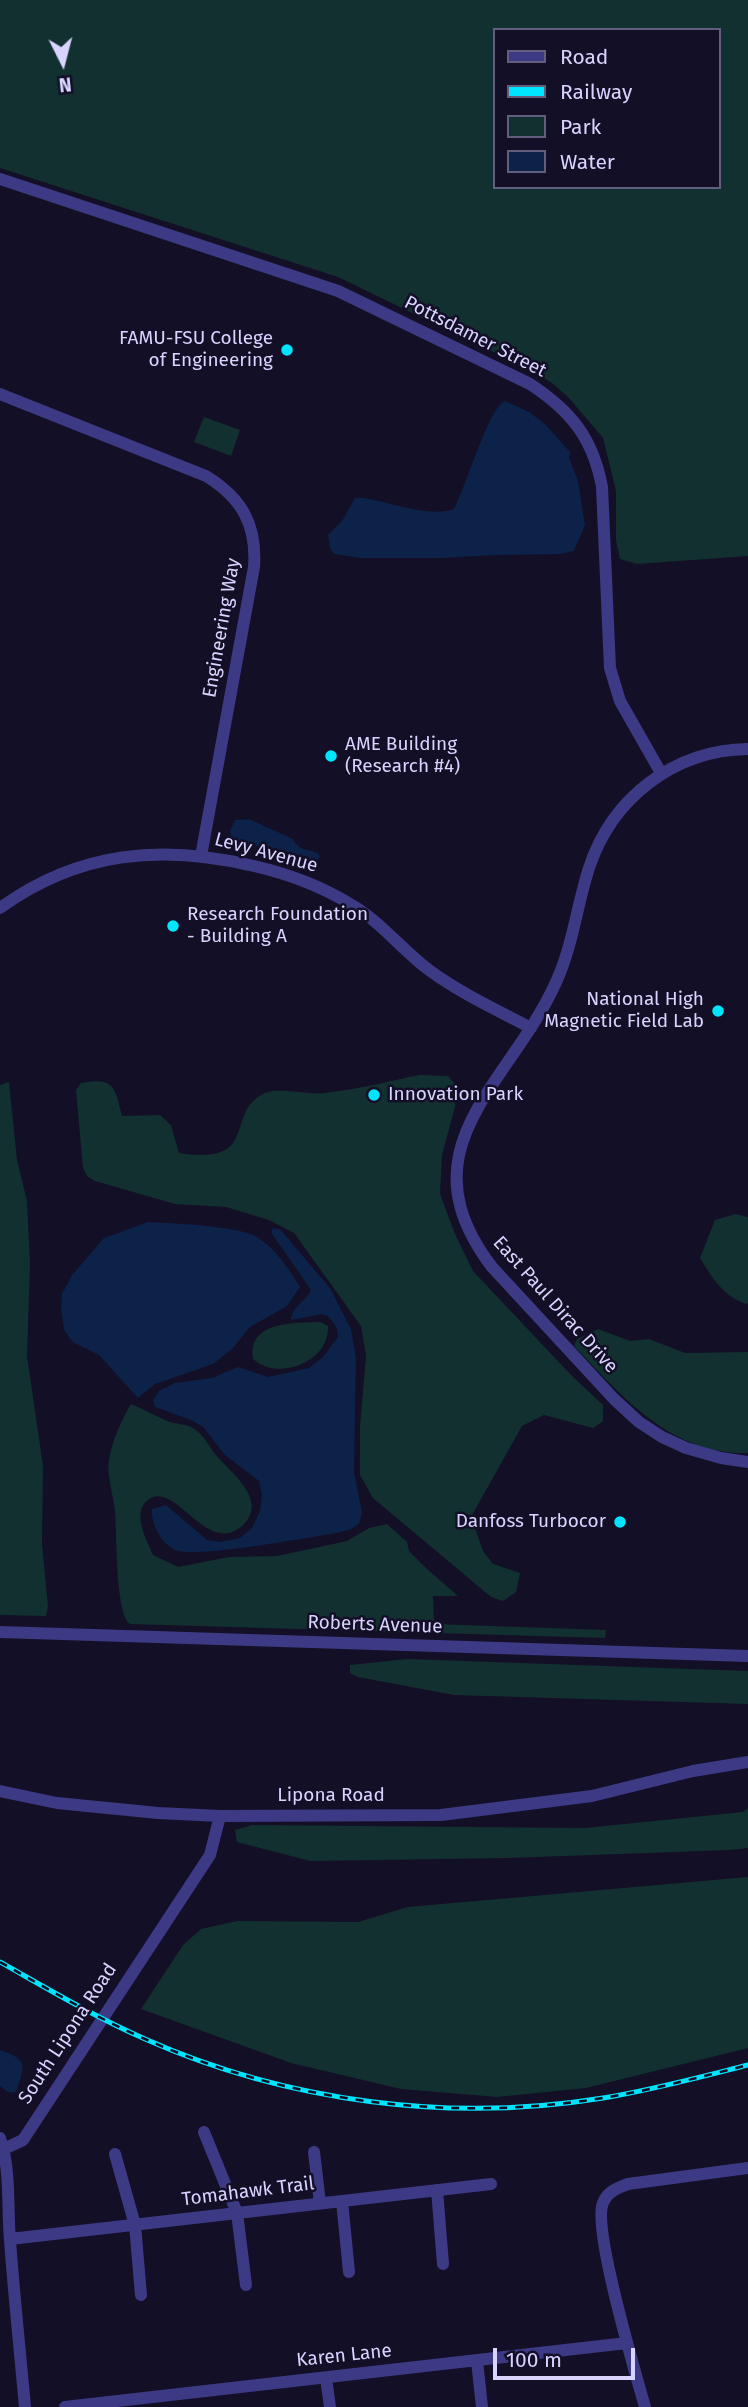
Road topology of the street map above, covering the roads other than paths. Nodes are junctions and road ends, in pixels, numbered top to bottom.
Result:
1 (0, 179) edge
2 (0, 394) edge
3 (748, 749) edge
4 (662, 773) junction
5 (201, 856) junction
6 (0, 908) edge
7 (531, 1028) junction
8 (748, 1462) edge
9 (0, 1632) edge
10 (748, 1656) edge
11 (748, 1762) edge
12 (0, 1791) edge
13 (220, 1816) junction
14 (204, 2132) dead end
15 (2, 2144) edge
16 (314, 2152) dead end
17 (116, 2154) dead end
18 (748, 2168) edge
19 (491, 2184) dead end
20 (437, 2190) junction
21 (4, 2191) edge
22 (342, 2201) junction
23 (320, 2203) junction
24 (237, 2213) junction
25 (135, 2225) junction
26 (10, 2239) junction
27 (443, 2264) dead end
28 (349, 2272) dead end
29 (246, 2285) dead end
30 (141, 2295) dead end
31 (15, 2298) junction
32 (0, 2299) edge
33 (627, 2343) junction
34 (477, 2361) junction
35 (326, 2378) junction
36 (176, 2401) edge
37 (25, 2407) edge
38 (65, 2407) edge
39 (330, 2407) edge
40 (482, 2407) edge
41 (645, 2407) edge

1 - 4 street, Pottsdamer Street
2 - 5 street, Engineering Way
3 - 4 street, East Paul Dirac Drive
4 - 7 street, East Paul Dirac Drive
5 - 6 street, Levy Avenue
5 - 7 street, Levy Avenue
7 - 8 street, East Paul Dirac Drive
9 - 10 street, Roberts Avenue
11 - 13 street, Lipona Road
12 - 13 street, Lipona Road
13 - 15 street, South Lipona Road
14 - 24 street
15 - 21 street, South Lipona Road
16 - 23 street
17 - 25 street
18 - 33 street
19 - 20 street, Tomahawk Trail
20 - 22 street, Tomahawk Trail
20 - 27 street
21 - 26 street, South Lipona Road
22 - 23 street, Tomahawk Trail
22 - 28 street
23 - 24 street, Tomahawk Trail
24 - 25 street, Tomahawk Trail
24 - 29 street
25 - 26 street, Tomahawk Trail
25 - 30 street
26 - 31 street, South Lipona Road
31 - 32 street
31 - 37 street, South Lipona Road
33 - 34 street, Karen Lane
33 - 41 street
34 - 35 street, Karen Lane
34 - 40 street
35 - 36 street, Karen Lane
35 - 39 street
36 - 38 street, Karen Lane

